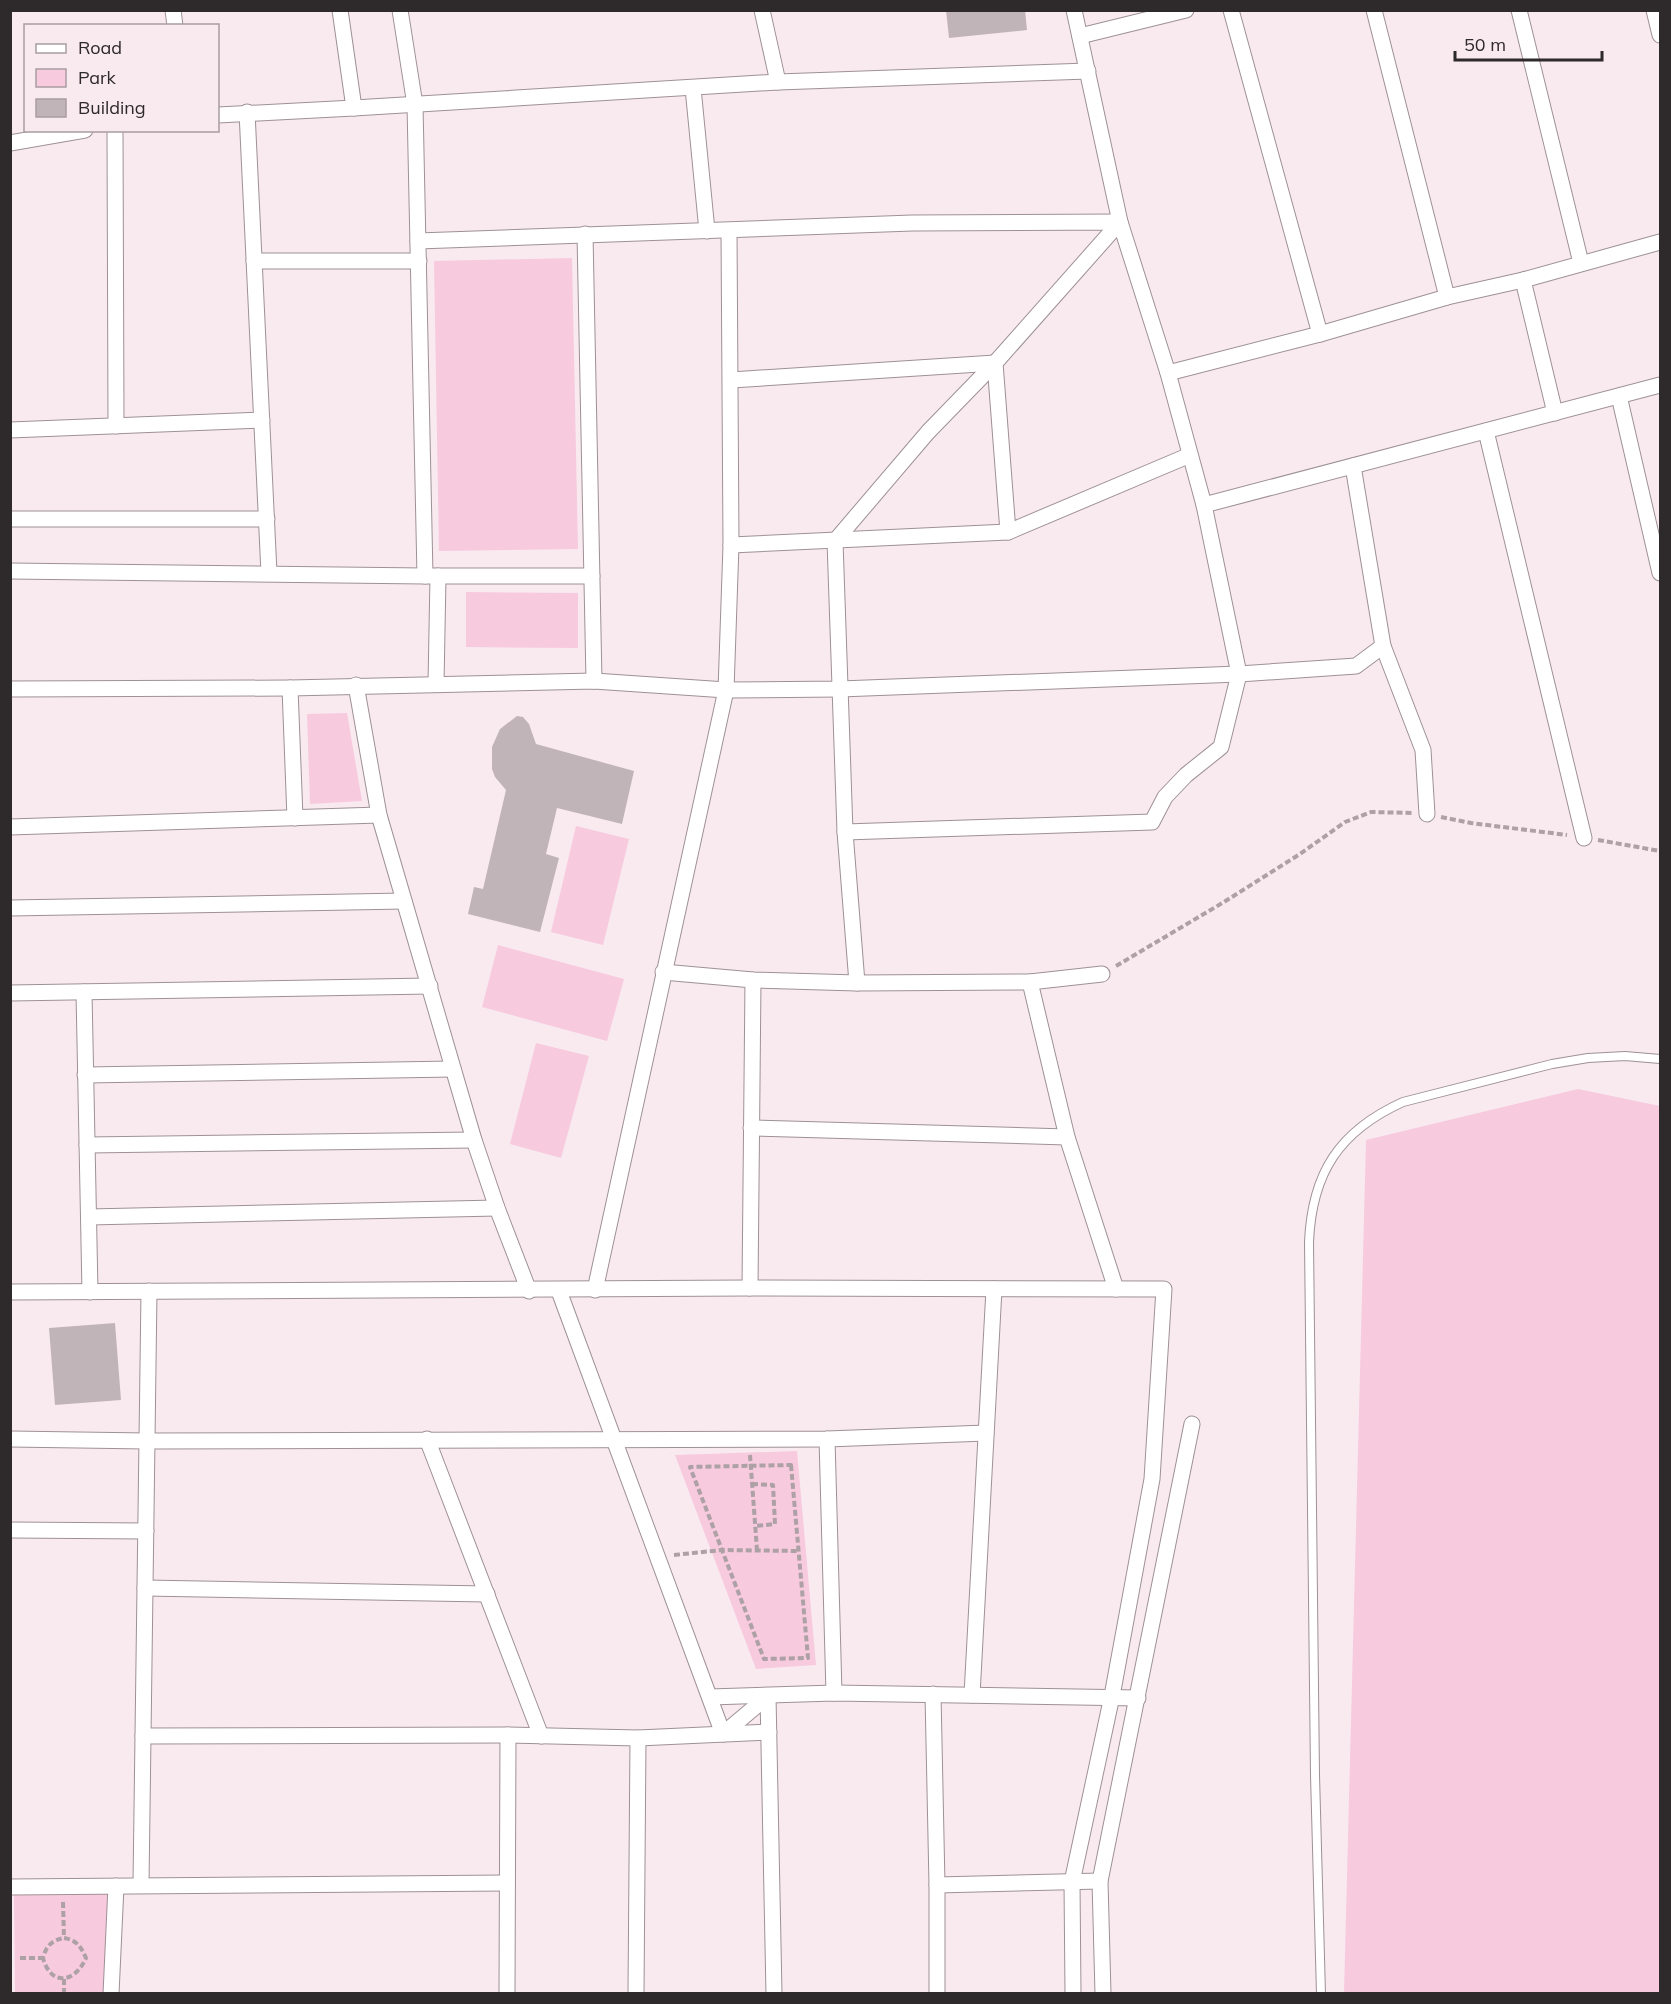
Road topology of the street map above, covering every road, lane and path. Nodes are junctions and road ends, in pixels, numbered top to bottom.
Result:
1 (340, 10) edge
2 (400, 10) edge
3 (762, 10) edge
4 (1074, 10) edge
5 (1186, 10) edge
6 (1231, 10) edge
7 (1374, 10) edge
8 (1519, 10) edge
9 (1654, 10) edge
10 (1660, 35) edge
11 (1080, 36) junction
12 (1088, 71) junction
13 (778, 82) junction
14 (693, 88) junction
15 (416, 105) junction
16 (354, 108) junction
17 (248, 112) junction
18 (219, 115) edge
19 (73, 132) edge
20 (115, 132) edge
21 (10, 143) edge
22 (1120, 222) junction
23 (707, 231) junction
24 (729, 231) junction
25 (585, 234) junction
26 (418, 241) junction
27 (1660, 242) edge
28 (255, 261) junction
29 (418, 261) junction
30 (1581, 263) junction
31 (1523, 280) junction
32 (1447, 297) junction
33 (1320, 334) junction
34 (995, 363) junction
35 (1168, 373) junction
36 (731, 380) junction
37 (1660, 385) edge
38 (1618, 396) junction
39 (1555, 413) junction
40 (262, 420) junction
41 (116, 426) junction
42 (10, 430) edge
43 (1486, 431) junction
44 (1190, 455) junction
45 (1353, 466) junction
46 (1204, 505) junction
47 (10, 519) edge
48 (267, 519) junction
49 (1008, 532) junction
50 (835, 541) junction
51 (731, 545) junction
52 (10, 571) edge
53 (269, 573) junction
54 (1660, 573) edge
55 (431, 576) junction
56 (592, 576) junction
57 (1383, 646) junction
58 (1239, 674) junction
59 (594, 681) junction
60 (436, 684) junction
61 (356, 685) junction
62 (290, 688) junction
63 (10, 689) edge
64 (840, 689) junction
65 (726, 690) junction
66 (1427, 814) junction
67 (380, 815) junction
68 (295, 818) junction
69 (10, 827) edge
70 (845, 832) junction
71 (1584, 838) junction
72 (1660, 851) edge
73 (404, 901) junction
74 (10, 908) edge
75 (663, 972) junction
76 (1102, 974) joint
77 (753, 980) junction
78 (1030, 981) junction
79 (857, 983) junction
80 (430, 986) junction
81 (84, 992) junction
82 (10, 993) edge
83 (1660, 1059) edge
84 (453, 1069) junction
85 (85, 1075) junction
86 (751, 1128) junction
87 (1067, 1137) junction
88 (474, 1140) junction
89 (87, 1145) junction
90 (497, 1208) junction
91 (89, 1217) junction
92 (750, 1288) junction
93 (994, 1289) junction
94 (1116, 1289) junction
95 (595, 1290) junction
96 (149, 1291) junction
97 (529, 1291) junction
98 (559, 1291) junction
99 (10, 1292) edge
100 (90, 1292) junction
101 (1192, 1425) dead end
102 (986, 1433) junction
103 (826, 1438) junction
104 (10, 1439) edge
105 (427, 1439) junction
106 (614, 1439) junction
107 (147, 1441) junction
108 (751, 1466) junction
109 (752, 1484) junction
110 (755, 1526) junction
111 (10, 1530) edge
112 (146, 1531) junction
113 (722, 1550) junction
114 (757, 1550) junction
115 (799, 1551) junction
116 (657, 1557) junction
117 (145, 1588) junction
118 (487, 1594) junction
119 (834, 1693) junction
120 (933, 1694) junction
121 (972, 1695) junction
122 (768, 1696) junction
123 (1112, 1696) junction
124 (710, 1697) junction
125 (1138, 1698) junction
126 (743, 1717) junction
127 (769, 1732) junction
128 (723, 1734) junction
129 (508, 1735) junction
130 (143, 1736) junction
131 (541, 1736) junction
132 (638, 1738) junction
133 (1100, 1881) junction
134 (1072, 1882) junction
135 (507, 1883) junction
136 (141, 1884) junction
137 (116, 1886) junction
138 (937, 1886) junction
139 (10, 1887) edge
140 (63, 1901) dead end
141 (64, 1938) junction
142 (20, 1958) dead end
143 (43, 1958) junction
144 (64, 1979) junction
145 (64, 1994) edge
146 (111, 1994) edge
147 (507, 1994) edge
148 (636, 1994) edge
149 (774, 1994) edge
150 (937, 1994) edge
151 (1073, 1994) edge
152 (1103, 1994) edge
153 (1321, 1994) edge

1 - 16 street
2 - 15 street
3 - 13 street
4 - 11 street
5 - 11 street
6 - 33 street
7 - 32 street
8 - 30 street
9 - 10 street
11 - 12 street
12 - 13 street
12 - 22 street
13 - 14 street
14 - 15 street
14 - 23 street
15 - 16 street
15 - 26 street
16 - 17 street
17 - 18 street
17 - 28 street
19 - 21 street
20 - 41 street
22 - 24 street
22 - 34 street
22 - 35 street
23 - 24 street
23 - 25 street
24 - 36 street
25 - 26 street
25 - 56 street
26 - 29 street
27 - 30 street
28 - 29 street
28 - 40 street
29 - 55 street
30 - 31 street
31 - 32 street
31 - 39 street
32 - 33 street
33 - 35 street
34 - 36 street
34 - 49 street
34 - 50 street
35 - 44 street
36 - 51 street
37 - 38 street
38 - 39 street
38 - 54 street
39 - 43 street
40 - 41 street
40 - 48 street
41 - 42 street
43 - 45 street
43 - 71 street
44 - 46 street
44 - 49 street
45 - 46 street
45 - 57 street
46 - 58 street
47 - 48 street
48 - 53 street
49 - 50 street
50 - 51 street
50 - 64 street
51 - 65 street
52 - 53 street
53 - 55 street
55 - 56 street
55 - 60 street
56 - 59 street
57 - 58 street
57 - 66 street
58 - 64 street
58 - 70 street
59 - 60 street
59 - 65 street
60 - 61 street
61 - 62 street
61 - 67 street
62 - 63 street
62 - 68 street
64 - 65 street
64 - 70 street
65 - 75 street
66 - 71 path
66 - 76 path
67 - 68 street
67 - 73 street
68 - 69 street
70 - 79 street
71 - 72 path
73 - 74 street
73 - 80 street
75 - 77 street
75 - 95 street
76 - 78 street
77 - 79 street
77 - 86 street
78 - 79 street
78 - 87 street
80 - 81 street
80 - 84 street
81 - 82 street
81 - 85 street
83 - 153 lane
84 - 85 street
84 - 88 street
85 - 89 street
86 - 87 street
86 - 92 street
87 - 94 street
88 - 89 street
88 - 90 street
89 - 91 street
90 - 91 street
90 - 97 street
91 - 100 street
92 - 93 street
92 - 95 street
93 - 94 street
93 - 102 street
94 - 123 street
95 - 98 street
96 - 97 street
96 - 100 street
96 - 107 street
97 - 98 street
98 - 106 street
99 - 100 street
101 - 125 street
102 - 103 street
102 - 121 street
103 - 106 street
103 - 119 street
104 - 107 street
105 - 106 street
105 - 107 street
105 - 118 street
106 - 116 street
107 - 112 street
108 - 109 path
108 - 113 path
108 - 115 path
109 - 110 path
109 - 110 path
110 - 114 path
111 - 112 street
112 - 117 street
113 - 114 path
113 - 115 path
113 - 116 path
114 - 115 path
116 - 124 street
117 - 118 street
117 - 130 street
118 - 131 street
119 - 120 street
119 - 122 street
120 - 121 street
120 - 138 street
121 - 123 street
122 - 124 street
122 - 126 street
122 - 127 street
123 - 125 street
123 - 134 street
124 - 126 street
124 - 128 street
125 - 133 street
126 - 127 street
126 - 128 street
127 - 128 street
127 - 149 street
128 - 132 street
129 - 130 street
129 - 131 street
129 - 135 street
130 - 136 street
131 - 132 street
132 - 148 street
133 - 134 street
133 - 152 street
134 - 138 street
134 - 151 street
135 - 136 street
135 - 147 street
136 - 137 street
137 - 139 street
137 - 146 street
138 - 150 street
140 - 141 path
141 - 143 path
141 - 144 path
142 - 143 path
143 - 144 path
144 - 145 path

